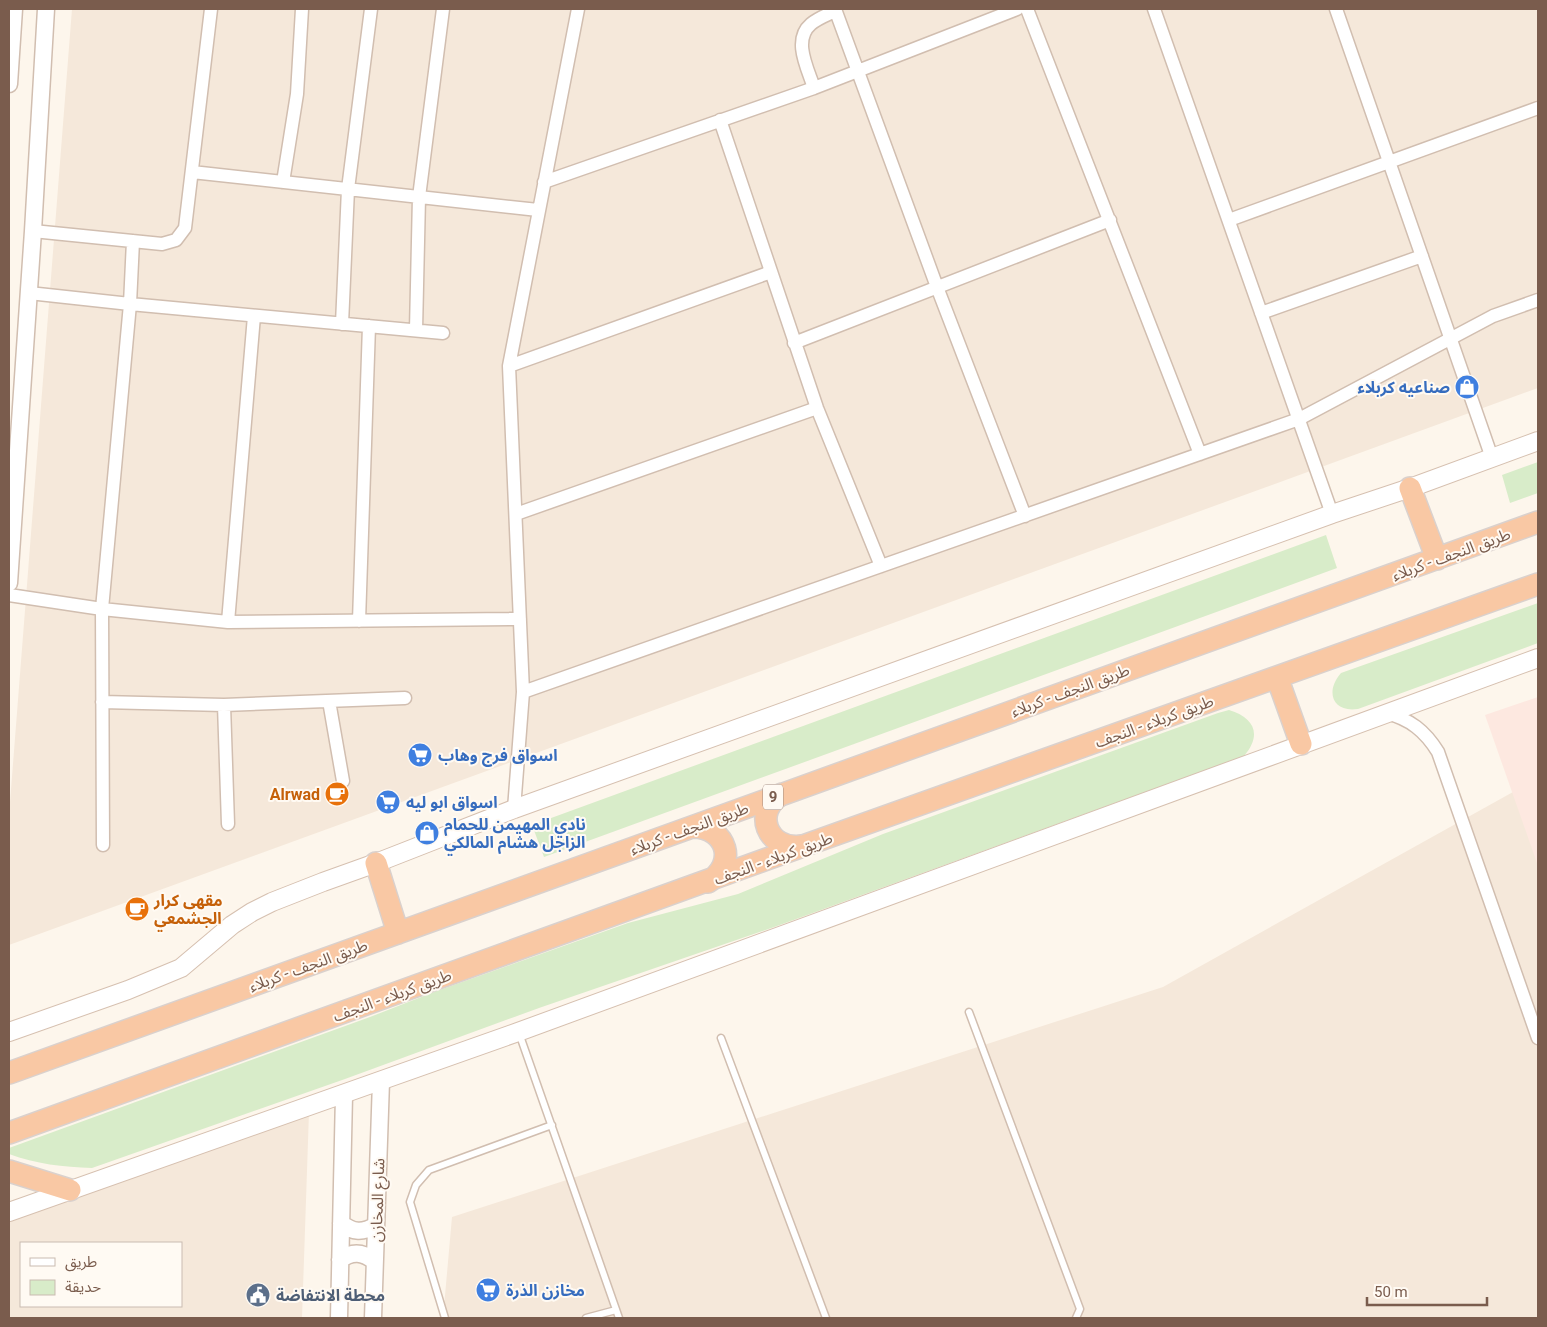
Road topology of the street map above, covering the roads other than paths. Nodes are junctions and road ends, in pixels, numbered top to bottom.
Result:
1 (14, 9) edge
2 (46, 9) edge
3 (211, 9) edge
4 (302, 9) edge
5 (371, 9) edge
6 (443, 9) edge
7 (578, 9) edge
8 (1017, 9) edge
9 (1028, 9) edge
10 (1154, 9) edge
11 (1336, 9) edge
12 (835, 10) edge
13 (858, 70) junction
14 (9, 84) edge
15 (814, 88) junction
16 (1538, 108) edge
17 (720, 120) junction
18 (1389, 163) junction
19 (192, 172) junction
20 (283, 182) junction
21 (544, 182) junction
22 (348, 189) junction
23 (419, 197) junction
24 (538, 210) junction
25 (1110, 220) junction
26 (1229, 220) junction
27 (33, 231) junction
28 (133, 241) junction
29 (1422, 256) junction
30 (771, 272) junction
31 (936, 287) junction
32 (29, 293) junction
33 (1538, 300) edge
34 (130, 304) junction
35 (1261, 313) junction
36 (254, 316) junction
37 (342, 324) junction
38 (369, 326) junction
39 (416, 330) junction
40 (443, 333) dead end
41 (1450, 339) junction
42 (794, 343) junction
43 (509, 366) junction
44 (817, 408) junction
45 (1299, 420) junction
46 (1538, 440) edge
47 (1200, 454) junction
48 (1492, 458) junction
49 (1410, 488) junction
50 (516, 514) junction
51 (1332, 514) junction
52 (1025, 516) junction
53 (1538, 522) edge
54 (1437, 559) junction
55 (881, 566) junction
56 (9, 583) edge
57 (1538, 584) edge
58 (9, 595) edge
59 (102, 608) junction
60 (520, 619) junction
61 (359, 621) junction
62 (228, 622) junction
63 (1538, 658) edge
64 (1277, 677) junction
65 (523, 692) junction
66 (405, 698) dead end
67 (329, 701) junction
68 (102, 702) junction
69 (224, 705) junction
70 (1386, 713) junction
71 (1301, 744) junction
72 (342, 781) dead end
73 (785, 792) junction
74 (514, 809) junction
75 (228, 824) dead end
76 (692, 827) junction
77 (102, 845) dead end
78 (803, 846) junction
79 (376, 863) junction
80 (708, 882) junction
81 (398, 933) junction
82 (969, 1012) dead end
83 (9, 1032) edge
84 (518, 1032) junction
85 (721, 1038) dead end
86 (1538, 1038) edge
87 (9, 1073) edge
88 (381, 1081) junction
89 (344, 1095) junction
90 (552, 1125) junction
91 (9, 1133) edge
92 (9, 1171) edge
93 (70, 1190) junction
94 (9, 1212) edge
95 (341, 1223) junction
96 (376, 1225) junction
97 (340, 1260) junction
98 (374, 1261) junction
99 (616, 1310) junction
100 (339, 1318) edge
101 (373, 1318) edge
102 (445, 1318) edge
103 (586, 1318) edge
104 (619, 1318) edge
105 (826, 1318) edge
106 (1076, 1318) edge

1 - 14 street
2 - 27 street
3 - 19 street
4 - 20 street
5 - 22 street
6 - 23 street
7 - 21 street
8 - 13 street
9 - 25 street
10 - 26 street
11 - 18 street
12 - 13 street
12 - 15 street
13 - 15 street
13 - 31 street
15 - 17 street
16 - 18 street
17 - 21 street
17 - 30 street
18 - 26 street
18 - 29 street
19 - 20 street
19 - 28 street
20 - 22 street
21 - 24 street
22 - 23 street
22 - 37 street
23 - 24 street
23 - 39 street
24 - 43 street
25 - 31 street
25 - 47 street
26 - 35 street
27 - 28 street
27 - 32 street
28 - 34 street
29 - 35 street
29 - 41 street
30 - 42 street
30 - 43 street
31 - 42 street
31 - 52 street
32 - 34 street
32 - 56 street
33 - 41 street
34 - 36 street
34 - 59 street
35 - 45 street
36 - 37 street
36 - 62 street
37 - 38 street
38 - 39 street
38 - 61 street
39 - 40 street
41 - 45 street
41 - 48 street
42 - 44 street
43 - 50 street
44 - 50 street
44 - 55 street
45 - 47 street
45 - 51 street
46 - 48 main road
47 - 52 street
48 - 49 main road
49 - 51 main road
49 - 54 highway
50 - 60 street
51 - 74 main road
52 - 55 street
53 - 54 highway, طريق النجف - كربلاء / 9
54 - 73 highway, طريق النجف - كربلاء / 9
55 - 65 street
57 - 64 highway, طريق كربلاء - النجف
58 - 59 street
59 - 62 street
59 - 68 street
60 - 61 street
60 - 65 street
61 - 62 street
63 - 70 main road
64 - 71 highway
64 - 78 highway, طريق كربلاء - النجف
65 - 74 street
66 - 67 street
67 - 69 street
67 - 72 street
68 - 69 street
68 - 77 street
69 - 75 street
70 - 71 main road
70 - 86 street
71 - 84 main road
73 - 76 highway, طريق النجف - كربلاء / 9
73 - 78 highway
74 - 79 main road
76 - 80 highway
76 - 81 highway, طريق النجف - كربلاء / 9
78 - 80 highway, طريق كربلاء - النجف
79 - 81 highway
79 - 83 main road
80 - 91 highway, طريق كربلاء - النجف
81 - 87 highway, طريق النجف - كربلاء / 9
82 - 106 lane
84 - 88 main road
84 - 90 lane
85 - 105 lane
88 - 89 main road
88 - 96 street, شارع المخازن
89 - 93 main road
89 - 95 street
90 - 99 lane
90 - 102 lane
92 - 93 highway
93 - 94 main road
95 - 96 street
95 - 97 street
96 - 98 street, شارع المخازن
97 - 98 street
97 - 100 street
98 - 101 street, شارع المخازن
99 - 103 lane
99 - 104 lane

